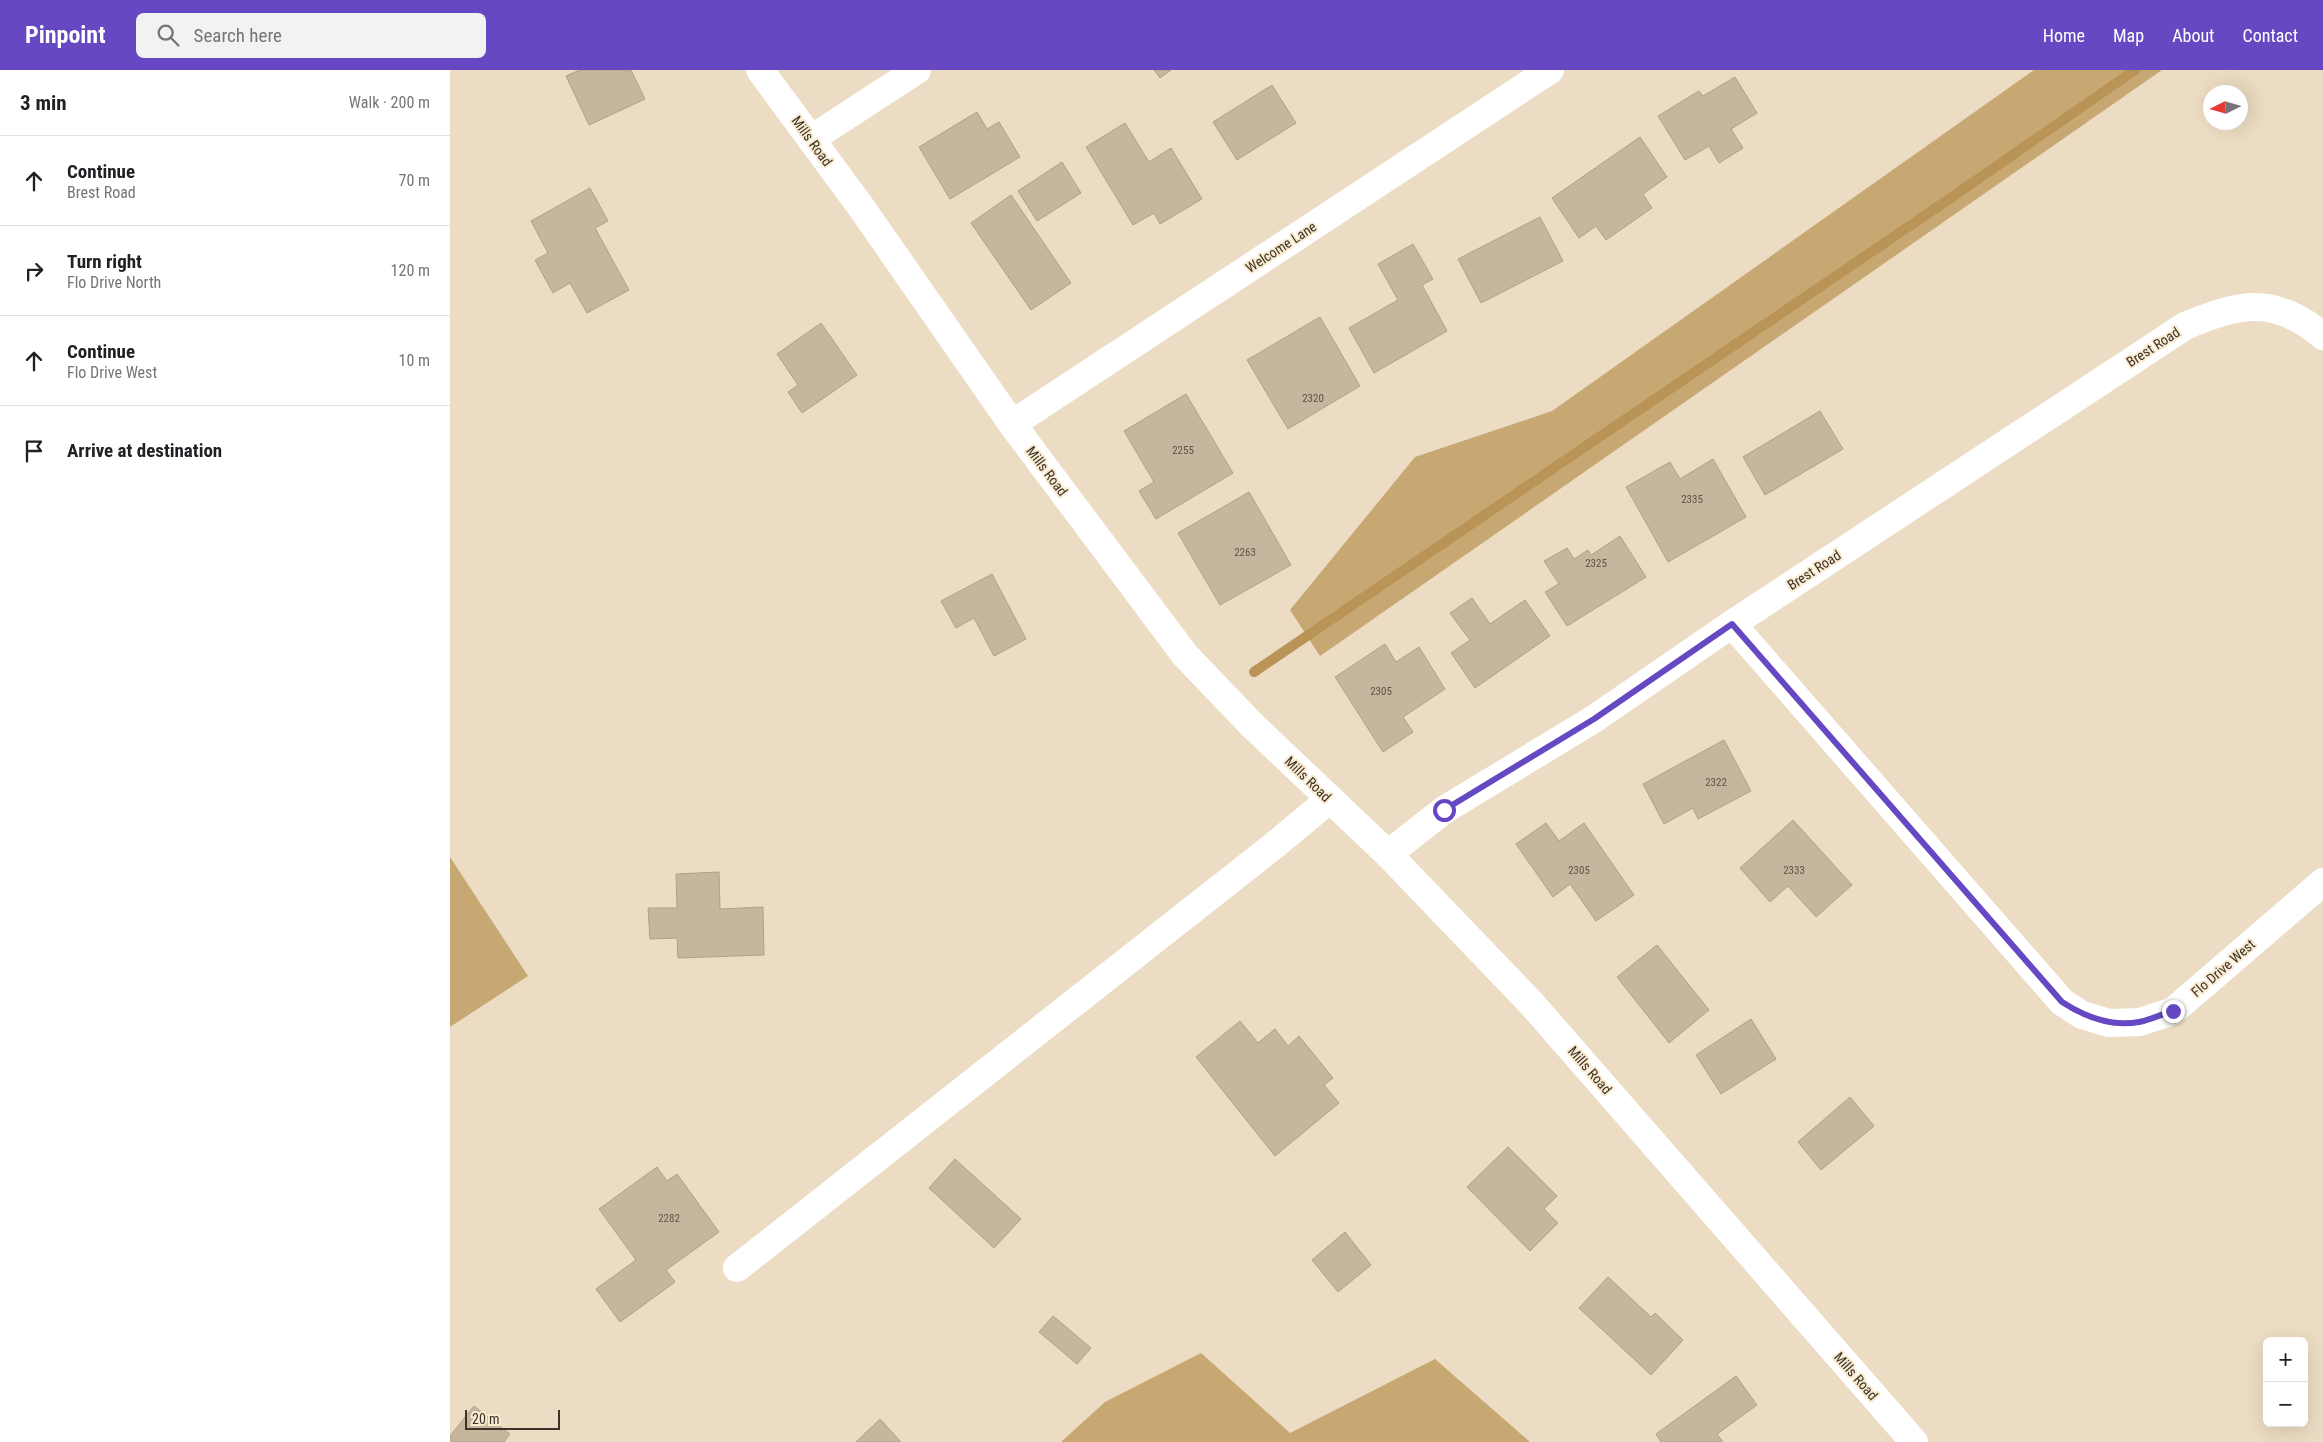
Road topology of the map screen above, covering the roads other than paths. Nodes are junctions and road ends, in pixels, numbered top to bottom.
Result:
1 (760, 70) edge
2 (917, 70) edge
3 (1550, 70) edge
4 (811, 139) junction
5 (2323, 336) edge
6 (1012, 424) junction
7 (1732, 624) junction
8 (1330, 799) junction
9 (1388, 854) junction
10 (2323, 882) edge
11 (737, 1268) dead end
12 (1914, 1442) edge

1 - 4 street, Mills Road
2 - 4 street
3 - 6 street, Welcome Lane
4 - 6 street, Mills Road
5 - 7 street, Brest Road
6 - 8 street, Mills Road
7 - 9 street, Brest Road
7 - 10 street, Flo Drive West
8 - 9 street, Mills Road
8 - 11 street
9 - 12 street, Mills Road

